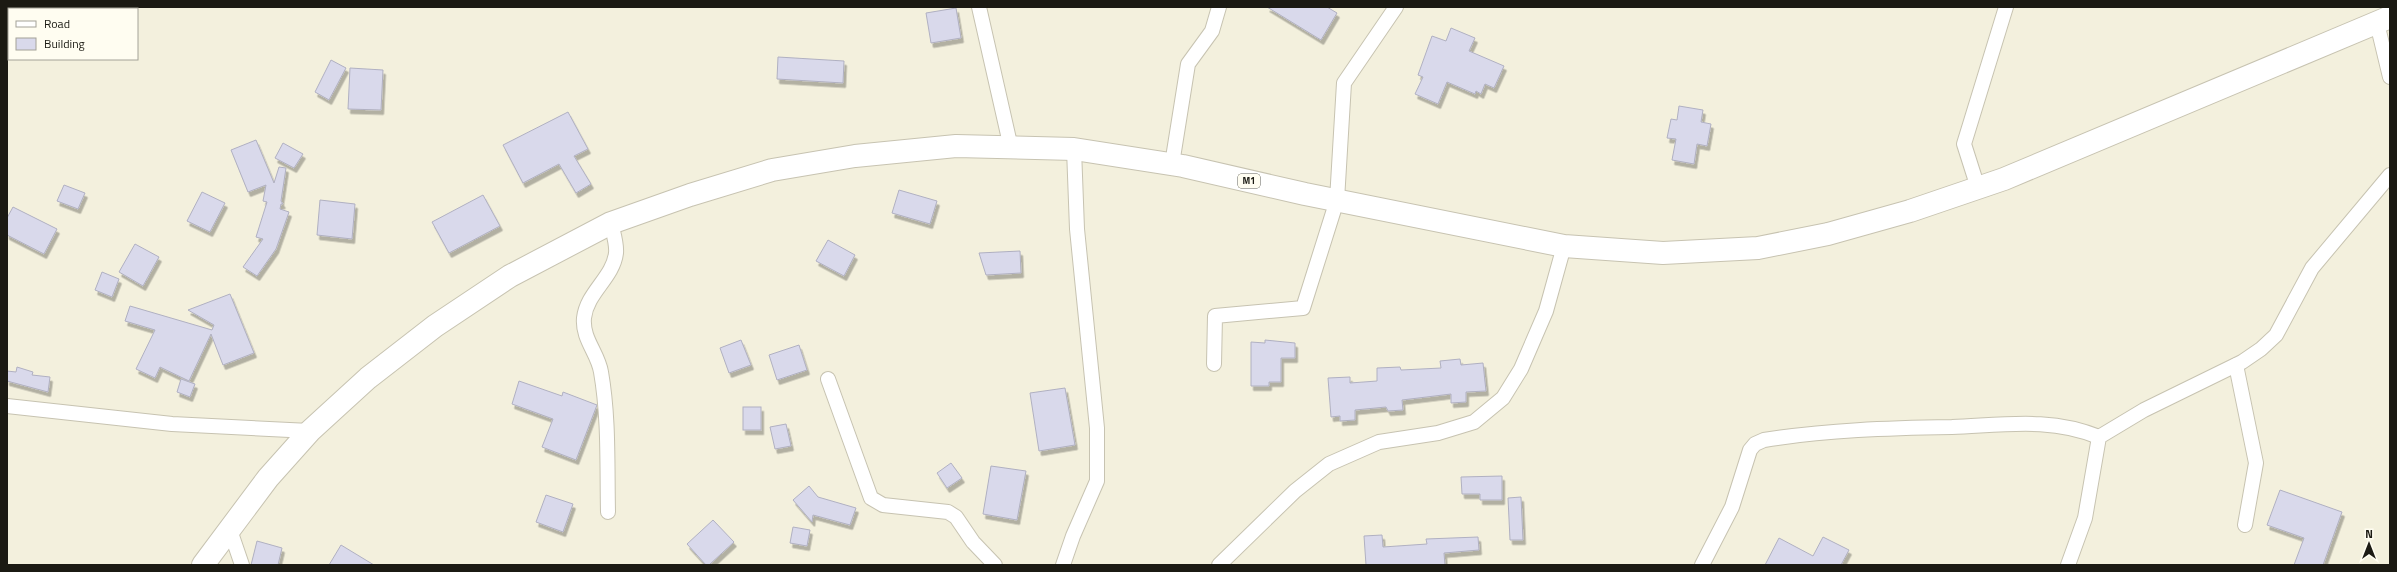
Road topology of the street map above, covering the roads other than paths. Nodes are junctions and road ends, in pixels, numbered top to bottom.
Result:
1 (979, 7) edge
2 (1219, 7) edge
3 (1396, 7) edge
4 (2006, 7) edge
5 (2383, 20) edge
6 (2390, 77) edge
7 (1011, 148) junction
8 (1074, 150) junction
9 (1172, 164) junction
10 (2390, 175) edge
11 (1978, 188) junction
12 (1337, 200) junction
13 (611, 223) junction
14 (1564, 246) junction
15 (1214, 364) dead end
16 (2236, 365) junction
17 (828, 378) dead end
18 (7, 406) edge
19 (310, 431) junction
20 (2099, 438) junction
21 (608, 512) dead end
22 (2245, 525) dead end
23 (229, 527) junction
24 (203, 565) edge
25 (242, 565) edge
26 (995, 565) edge
27 (1063, 565) edge
28 (1219, 565) edge
29 (1702, 565) edge
30 (2068, 565) edge

1 - 7 street
2 - 9 street
3 - 12 street
4 - 11 street
5 - 6 street
5 - 11 highway, M1
7 - 8 highway, M1
7 - 13 highway, M1
8 - 9 highway, M1
8 - 27 street
9 - 12 highway, M1
10 - 16 street
11 - 14 highway, M1
12 - 14 highway, M1
12 - 15 street
13 - 19 highway, M1
13 - 21 street
14 - 28 street
16 - 20 street
16 - 22 street
17 - 26 street
18 - 19 street
19 - 23 highway, M1
20 - 29 street
20 - 30 street
23 - 24 highway, M1
23 - 25 street

